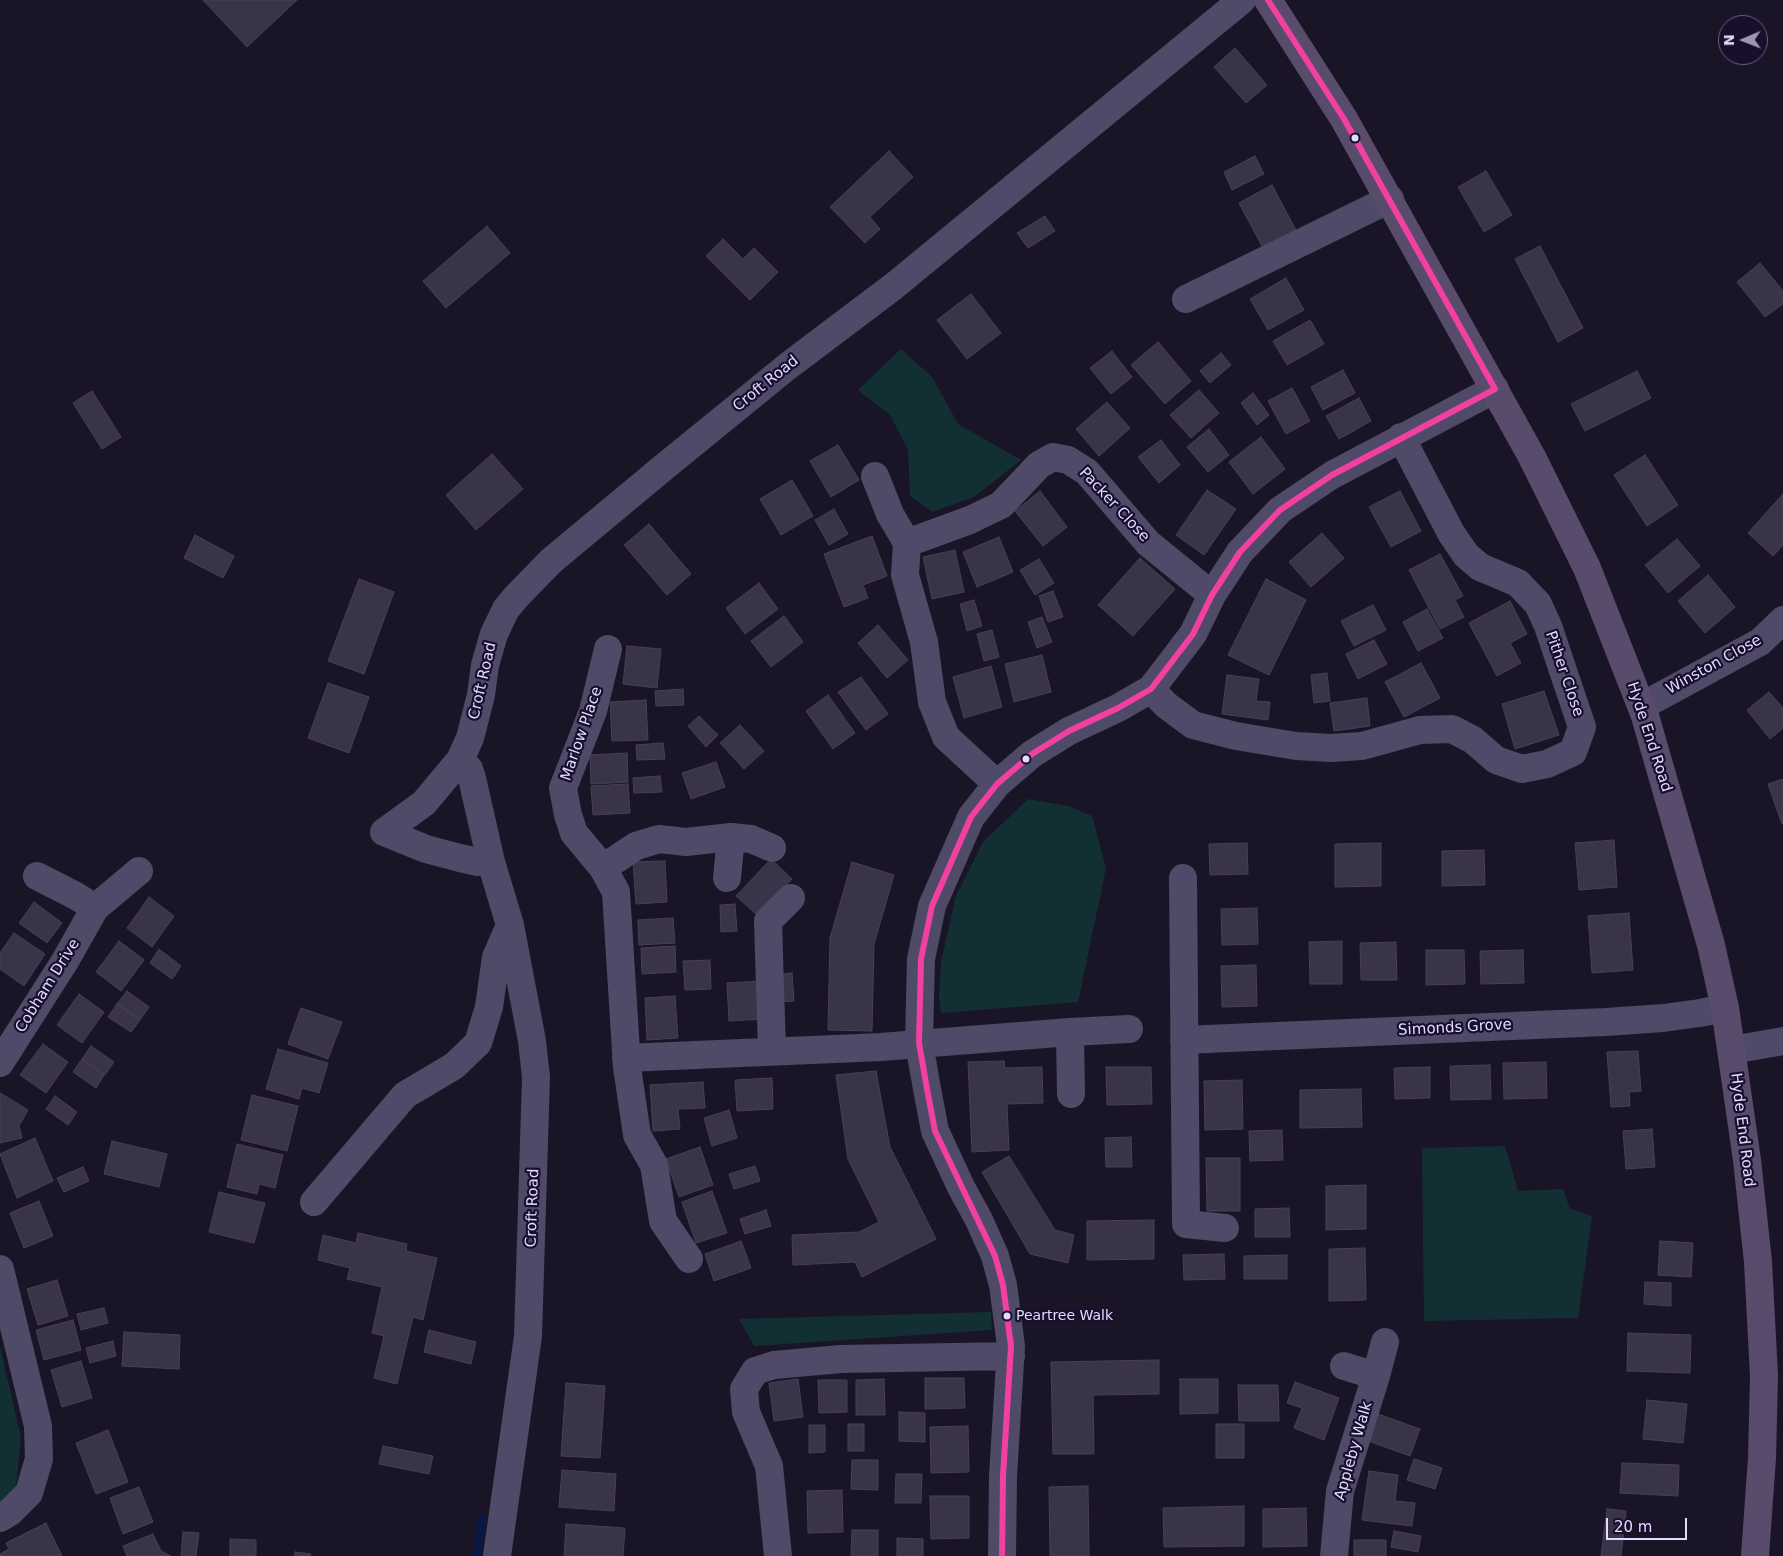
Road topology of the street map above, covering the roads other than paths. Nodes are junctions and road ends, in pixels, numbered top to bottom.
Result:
1 (1242, 0) edge
2 (1268, 0) edge
3 (1390, 199) junction
4 (1186, 299) dead end
5 (1495, 389) junction
6 (1402, 437) junction
7 (875, 476) dead end
8 (907, 543) junction
9 (1212, 595) junction
10 (1783, 620) edge
11 (608, 649) dead end
12 (1151, 689) junction
13 (1642, 706) junction
14 (460, 760) junction
15 (996, 784) junction
16 (730, 837) junction
17 (772, 848) dead end
18 (491, 862) junction
19 (603, 868) junction
20 (139, 871) dead end
21 (37, 876) dead end
22 (727, 878) dead end
23 (1183, 878) dead end
24 (791, 898) dead end
25 (95, 908) junction
26 (510, 924) junction
27 (1726, 1008) junction
28 (1129, 1029) dead end
29 (1070, 1032) junction
30 (1184, 1040) junction
31 (1783, 1041) edge
32 (919, 1043) junction
33 (1732, 1050) junction
34 (772, 1051) junction
35 (626, 1058) junction
36 (0, 1063) edge
37 (1072, 1094) dead end
38 (314, 1202) dead end
39 (1225, 1228) dead end
40 (690, 1259) dead end
41 (0, 1269) edge
42 (1385, 1342) dead end
43 (1011, 1356) junction
44 (1344, 1366) dead end
45 (1376, 1376) junction
46 (0, 1518) edge
47 (497, 1556) edge
48 (778, 1556) edge
49 (1002, 1556) edge
50 (1334, 1556) edge
51 (1755, 1556) edge

1 - 14 street, Croft Road
2 - 3 main road, Hyde End Road
3 - 4 street
3 - 5 main road, Hyde End Road
5 - 6 street
5 - 13 main road, Hyde End Road
6 - 9 street
6 - 12 street, Pither Close
7 - 8 street
8 - 9 street, Packer Close
8 - 15 street
9 - 12 street
10 - 13 street, Winston Close
11 - 19 street, Marlow Place
12 - 15 street
13 - 27 main road, Hyde End Road
14 - 18 street, Croft Road
14 - 18 street
15 - 32 street
16 - 17 street
16 - 19 street
16 - 22 street
18 - 26 street, Croft Road
19 - 35 street, Marlow Place
20 - 25 street, Cobham Drive
21 - 25 street
23 - 30 street
24 - 34 street
25 - 36 street, Cobham Drive
26 - 38 street
26 - 47 street, Croft Road
27 - 30 street, Simonds Grove
27 - 33 main road, Hyde End Road
28 - 29 street
29 - 32 street
29 - 37 street
30 - 39 street
31 - 33 street
32 - 34 street
32 - 43 street
33 - 51 main road, Hyde End Road
34 - 35 street
35 - 40 street, Marlow Place
41 - 46 street
42 - 45 street, Appleby Walk
43 - 48 street
43 - 49 street
44 - 45 street
45 - 50 street, Appleby Walk

